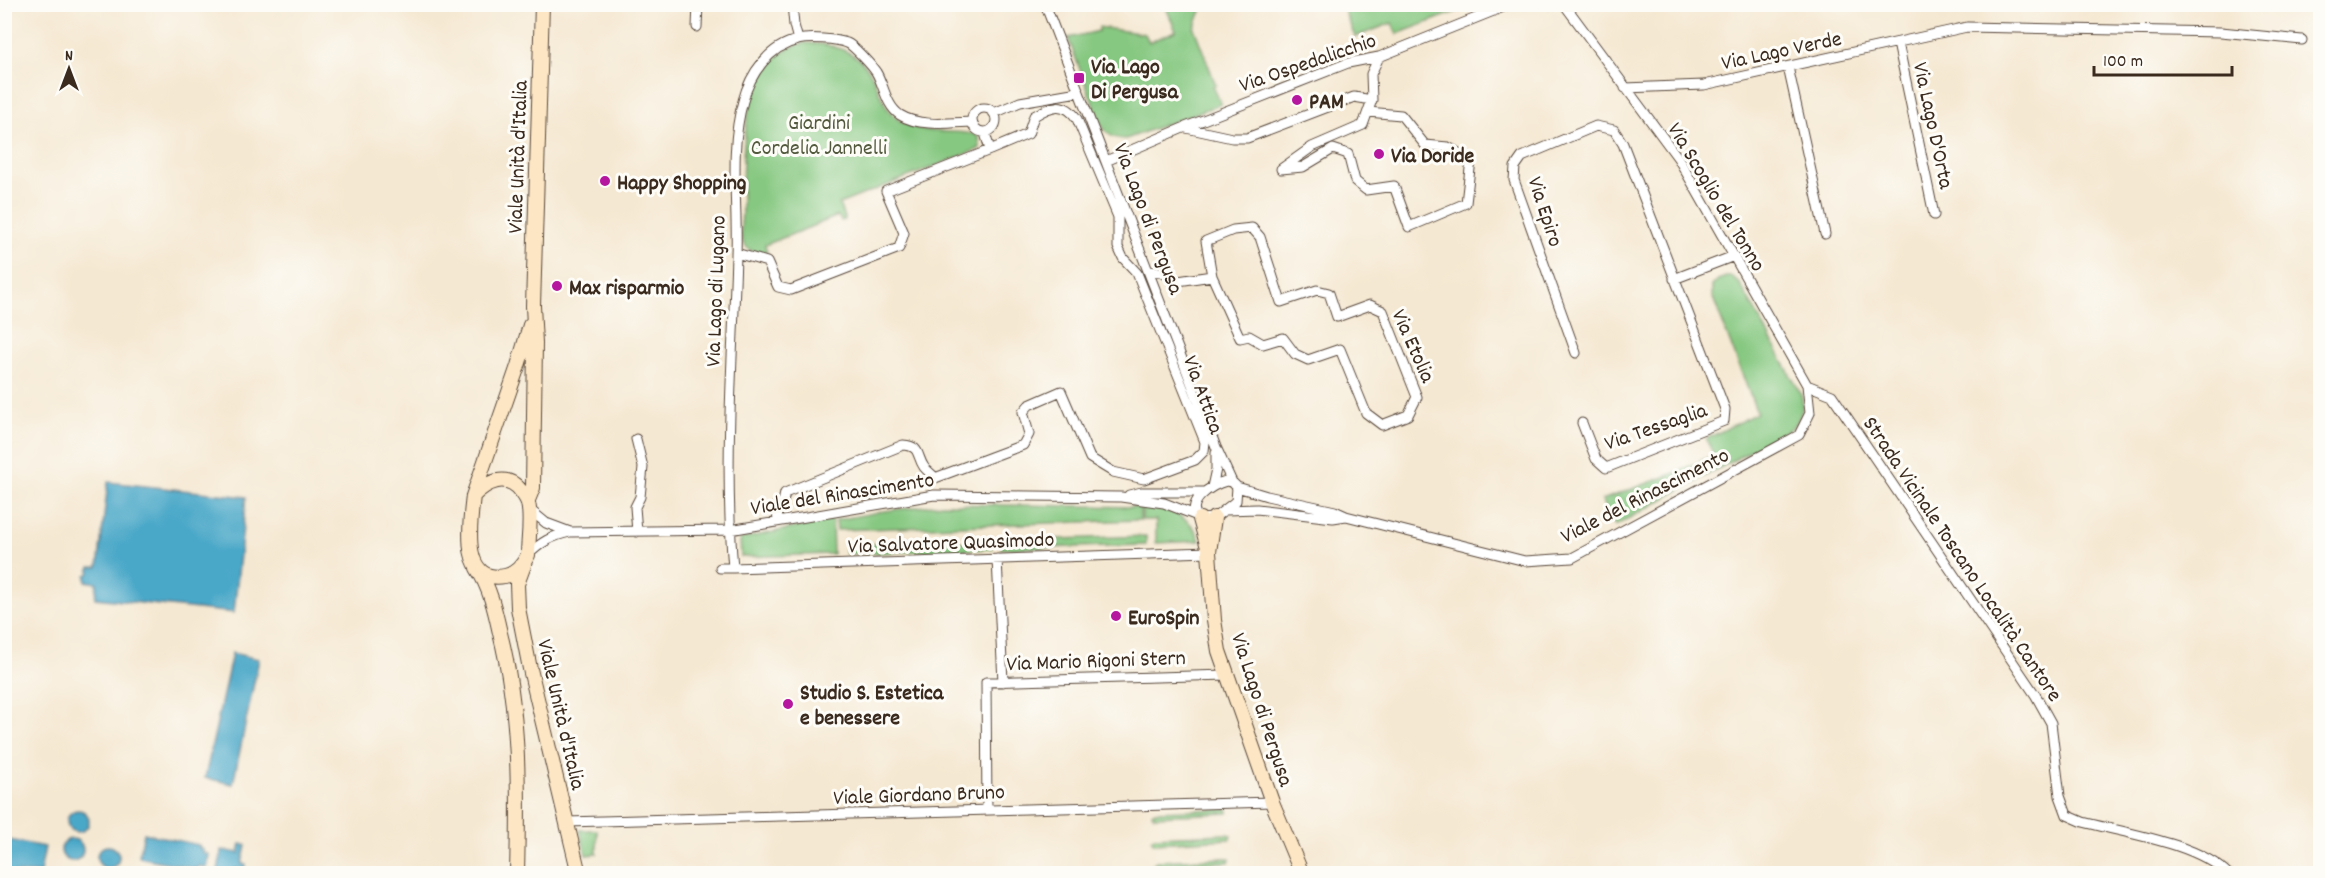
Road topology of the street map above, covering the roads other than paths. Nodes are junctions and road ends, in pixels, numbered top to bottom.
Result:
1 (542, 4) edge
2 (698, 4) edge
3 (792, 4) edge
4 (1045, 4) edge
5 (1511, 4) edge
6 (1564, 4) edge
7 (697, 27) dead end
8 (798, 40) junction
9 (2302, 40) dead end
10 (1898, 43) junction
11 (1379, 57) junction
12 (1788, 67) junction
13 (1625, 88) junction
14 (1078, 92) junction
15 (1372, 100) junction
16 (1368, 112) junction
17 (994, 113) junction
18 (971, 123) junction
19 (1183, 128) junction
20 (986, 133) junction
21 (990, 150) junction
22 (1106, 161) junction
23 (1934, 215) dead end
24 (1825, 234) dead end
25 (1137, 242) junction
26 (1118, 247) junction
27 (736, 253) junction
28 (1734, 256) junction
29 (1148, 271) junction
30 (1212, 276) junction
31 (1674, 279) junction
32 (533, 312) junction
33 (1576, 353) dead end
34 (1807, 385) junction
35 (1582, 423) dead end
36 (636, 439) dead end
37 (1216, 447) junction
38 (1234, 485) junction
39 (1209, 490) junction
40 (473, 496) junction
41 (1121, 497) junction
42 (528, 505) junction
43 (1208, 516) junction
44 (1346, 516) junction
45 (778, 520) junction
46 (729, 530) junction
47 (570, 532) junction
48 (637, 532) junction
49 (1209, 552) junction
50 (526, 559) junction
51 (997, 559) junction
52 (476, 567) junction
53 (720, 568) dead end
54 (733, 568) junction
55 (1227, 675) junction
56 (1003, 682) junction
57 (1272, 802) junction
58 (987, 810) junction
59 (567, 822) junction
60 (517, 873) edge
61 (579, 873) edge
62 (1302, 873) edge
63 (2228, 873) edge

1 - 32 main road, Viale Unità d'Italia
2 - 7 street
3 - 8 street
4 - 14 street, Via Lago di Pergusa
5 - 11 street, Via Ospedalicchio
6 - 13 street, Via Scoglio del Tonno
8 - 18 street, Via Lago di Lugano
8 - 27 street, Via Lago di Lugano
9 - 10 street, Via Lago Verde
10 - 12 street, Via Lago Verde
10 - 23 street, Via Lago D'Orta
11 - 15 street
11 - 19 street, Via Ospedalicchio
12 - 13 street, Via Lago Verde
12 - 24 street
13 - 28 street, Via Scoglio del Tonno
14 - 17 street
14 - 22 street, Via Lago di Pergusa
15 - 16 street
15 - 19 street
16 - 16 street
17 - 18 street
17 - 20 street
18 - 20 street
19 - 22 street, Via Ospedalicchio
20 - 21 street
21 - 26 street
21 - 27 street
22 - 25 street, Via Lago di Pergusa
25 - 26 street
25 - 29 street, Via Lago di Pergusa
26 - 45 street, Via Attica
27 - 46 street, Via Lago di Lugano
28 - 31 street
28 - 34 street, Via Scoglio del Tonno
29 - 30 street
29 - 37 street, Via Lago di Pergusa
30 - 30 street, Via Etolia
31 - 33 street, Via Epiro
31 - 35 street, Via Tessaglia
32 - 40 main road, Viale Unità d'Italia
32 - 42 main road, Viale Unità d'Italia
34 - 44 street, Viale del Rinascimento
34 - 63 street, Strada Vicinale Toscano Località Cantore
36 - 48 street
37 - 38 street, Via Lago di Pergusa
37 - 39 street
38 - 39 street
38 - 43 street
38 - 44 street, Viale del Rinascimento
39 - 41 street
39 - 43 street
40 - 42 main road
40 - 52 main road, Viale Unità d'Italia
41 - 43 street
41 - 45 street, Viale del Rinascimento
42 - 47 street, Viale del Rinascimento
42 - 50 main road, Viale Unità d'Italia
43 - 44 street, Viale del Rinascimento
43 - 49 main road, Via Lago di Pergusa
45 - 46 street, Viale del Rinascimento
46 - 48 street, Viale del Rinascimento
46 - 54 street
47 - 48 street, Viale del Rinascimento
47 - 50 street, Viale del Rinascimento
49 - 51 street, Via Salvatore Quasìmodo
49 - 55 main road, Via Lago di Pergusa
50 - 52 main road
50 - 59 main road, Viale Unità d'Italia
51 - 54 street, Via Salvatore Quasìmodo
51 - 56 street
52 - 60 main road, Viale Unità d'Italia
53 - 54 street, Via Salvatore Quasìmodo
55 - 56 street, Via Mario Rigoni Stern
55 - 57 main road, Via Lago di Pergusa
56 - 58 street, Via Mario Rigoni Stern
57 - 58 street, Viale Giordano Bruno
57 - 62 main road, Via Lago di Pergusa
58 - 59 street, Viale Giordano Bruno
59 - 61 main road, Viale Unità d'Italia

